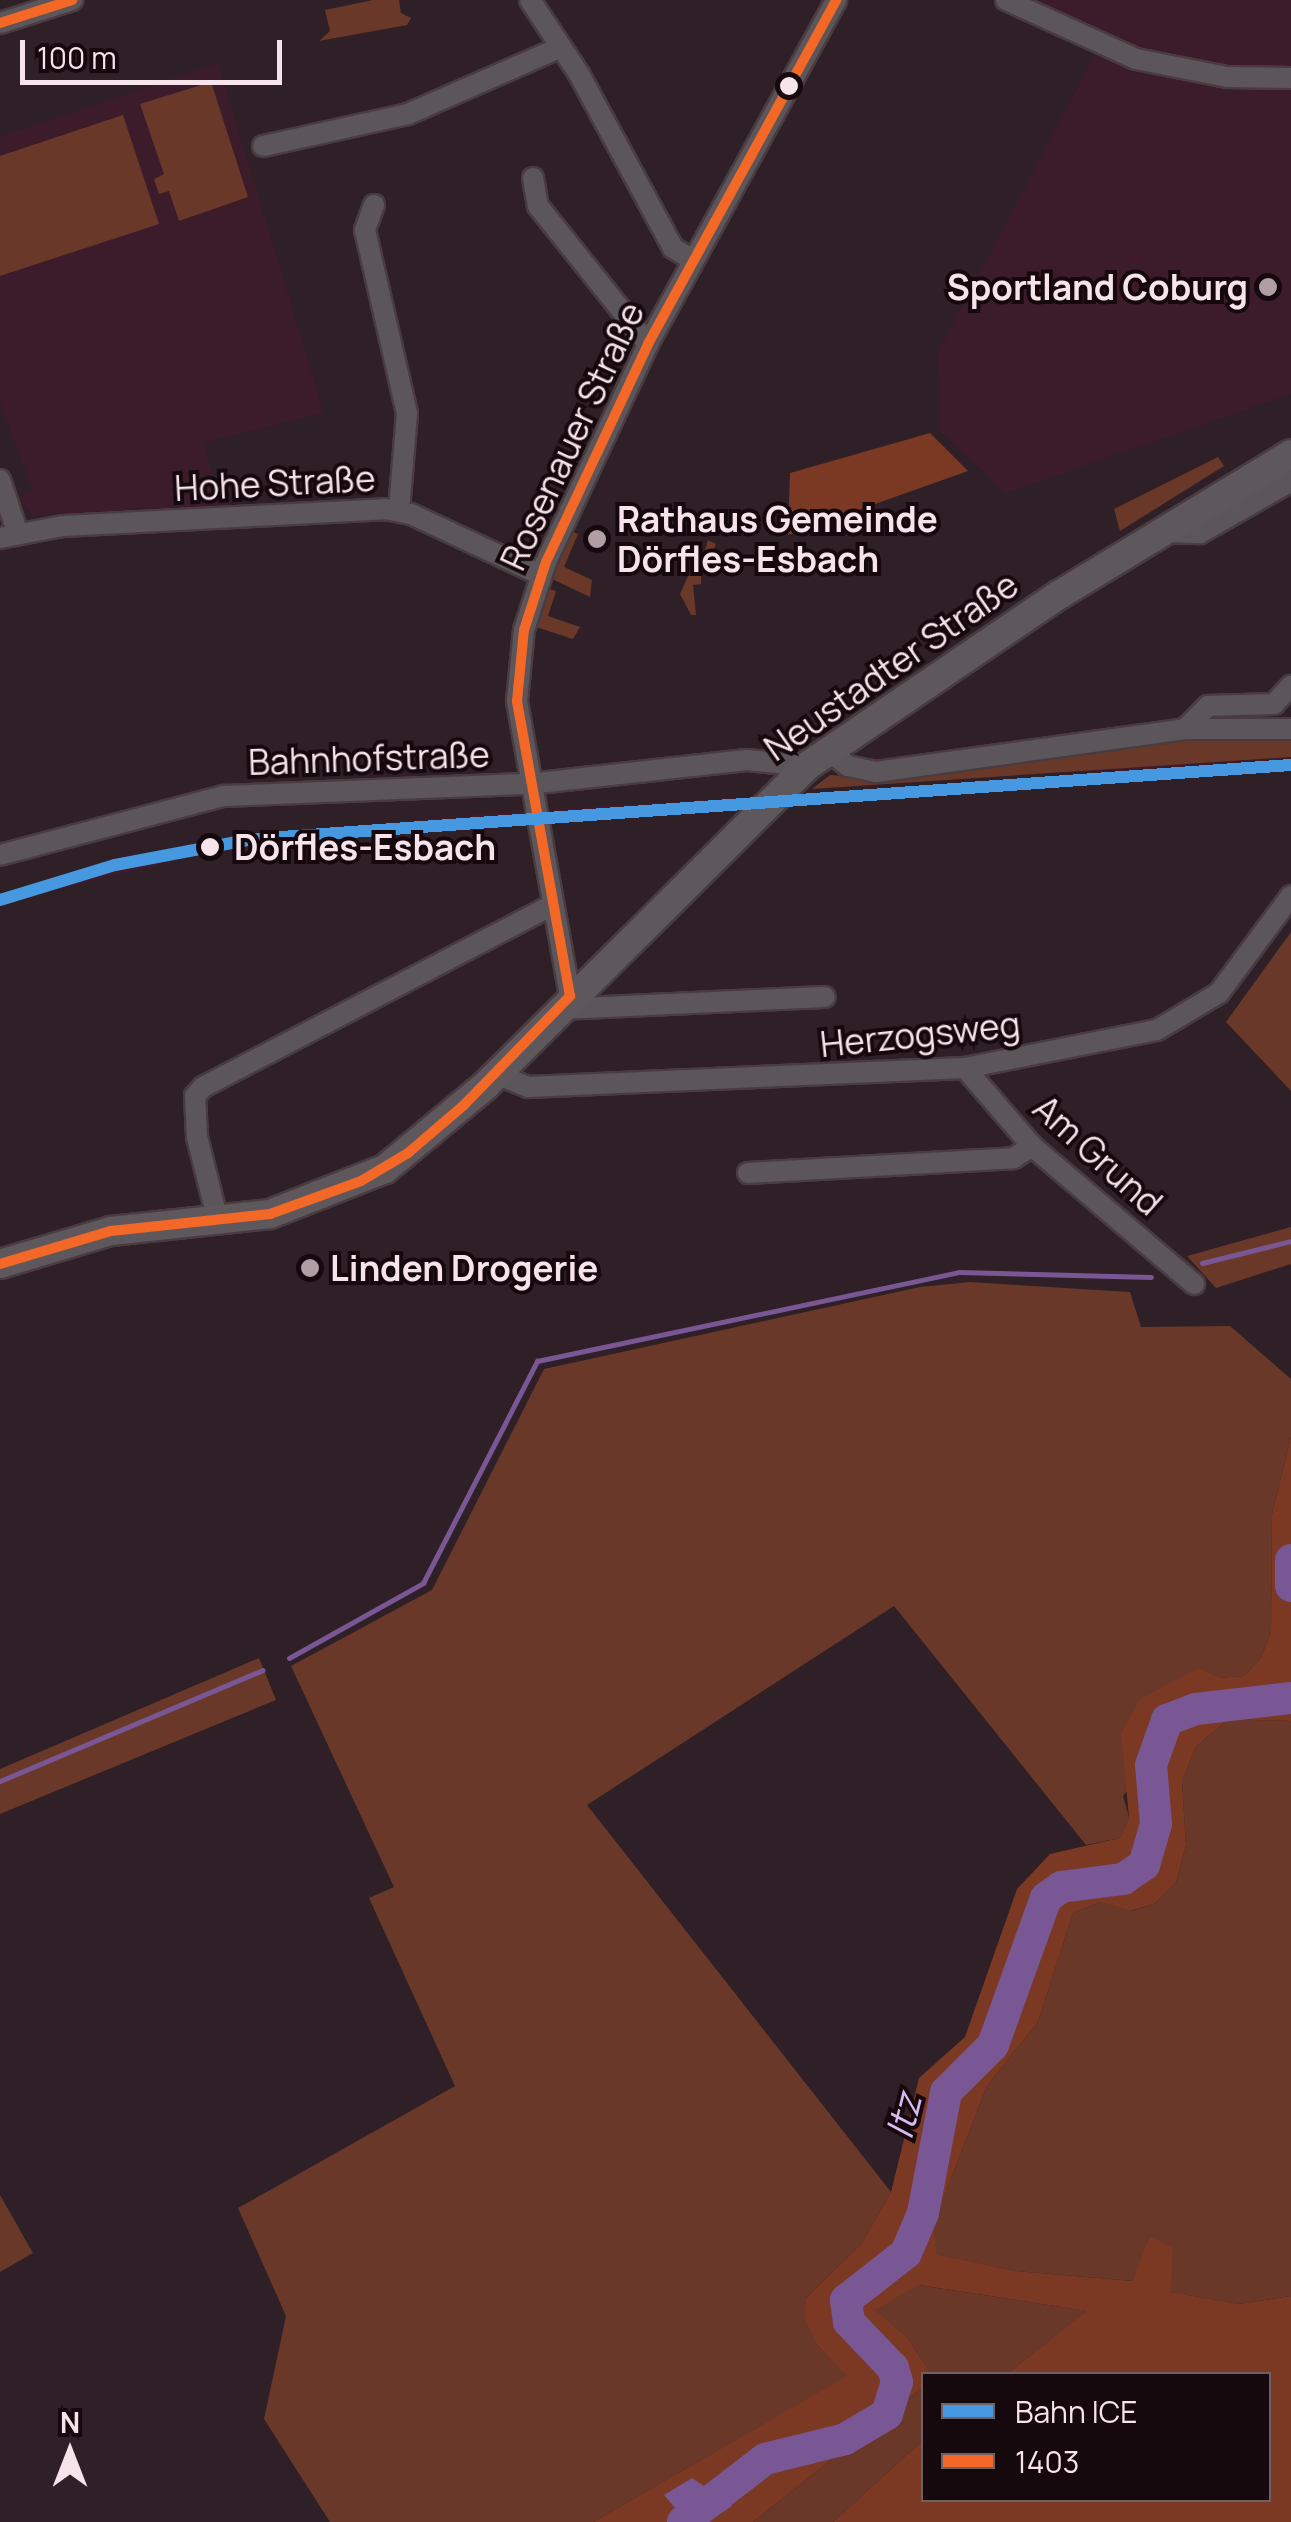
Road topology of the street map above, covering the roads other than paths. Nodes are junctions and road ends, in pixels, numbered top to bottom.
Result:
1 (72, 0) edge
2 (530, 0) edge
3 (836, 0) edge
4 (1006, 0) edge
5 (0, 24) edge
6 (561, 47) junction
7 (1291, 78) edge
8 (263, 146) dead end
9 (532, 178) dead end
10 (374, 204) dead end
11 (692, 260) junction
12 (648, 344) junction
13 (1291, 454) edge
14 (0, 480) edge
15 (1291, 481) edge
16 (399, 510) junction
17 (1164, 532) junction
18 (8, 534) edge
19 (540, 574) junction
20 (1291, 686) edge
21 (1184, 729) junction
22 (1291, 729) edge
23 (818, 758) junction
24 (529, 784) junction
25 (0, 855) edge
26 (1291, 896) edge
27 (553, 906) junction
28 (825, 998) dead end
29 (564, 1002) junction
30 (965, 1068) junction
31 (497, 1074) junction
32 (1032, 1146) junction
33 (748, 1173) dead end
34 (218, 1221) junction
35 (0, 1264) edge
36 (1194, 1284) dead end

1 - 5 street
2 - 6 street
3 - 11 street, Rosenauer Straße
4 - 7 street
6 - 8 street
6 - 11 street
9 - 12 street
10 - 16 street
11 - 12 street, Rosenauer Straße
12 - 19 street, Rosenauer Straße
13 - 17 street, Neustadter Straße
14 - 18 street
15 - 17 street
16 - 18 street, Hohe Straße
16 - 19 street, Hohe Straße
17 - 23 street, Neustadter Straße
19 - 24 street, Rosenauer Straße
20 - 21 street
21 - 22 street
21 - 23 street
23 - 24 street, Bahnhofstraße
23 - 29 street, Neustadter Straße
24 - 25 street, Bahnhofstraße
24 - 27 street, Rosenauer Straße
26 - 30 street, Herzogsweg
27 - 29 street, Rosenauer Straße
27 - 34 street
28 - 29 street
29 - 31 street, Neustadter Straße
30 - 31 street, Herzogsweg
30 - 32 street, Am Grund
31 - 34 street, Neustadter Straße
32 - 33 street
32 - 36 street, Am Grund
34 - 35 street, Neustadter Straße

